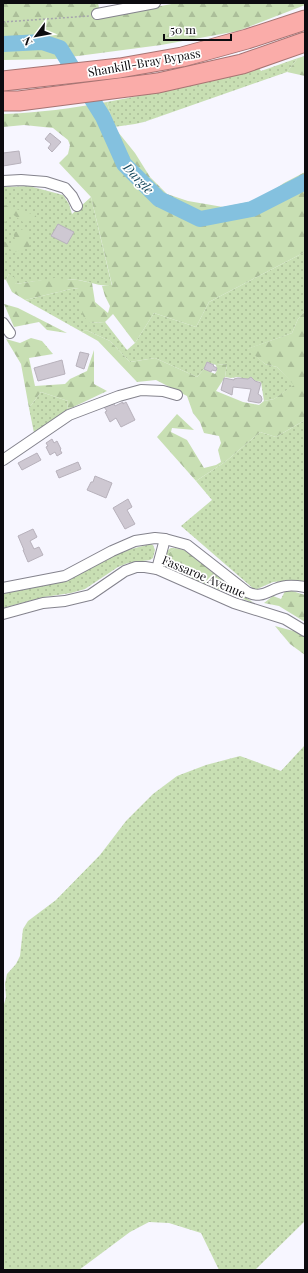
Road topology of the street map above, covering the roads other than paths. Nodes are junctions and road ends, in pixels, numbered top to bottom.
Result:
1 (155, 3) edge
2 (97, 14) road end
3 (305, 20) edge
4 (305, 42) edge
5 (3, 73) edge
6 (38, 78) junction
7 (3, 81) edge
8 (3, 102) edge
9 (3, 181) edge
10 (77, 206) dead end
11 (3, 324) edge
12 (10, 333) dead end
13 (177, 395) dead end
14 (3, 460) edge
15 (165, 539) junction
16 (157, 569) junction
17 (305, 587) edge
18 (3, 588) edge
19 (3, 614) edge
20 (305, 631) edge

1 - 2 street
3 - 6 highway, Shankill-Bray Bypass
4 - 8 highway, Shankill-Bray Bypass
5 - 6 highway
6 - 7 highway, Shankill-Bray Bypass
9 - 10 street
11 - 12 street
13 - 14 street
15 - 16 street
15 - 17 street
15 - 18 street
16 - 19 street, Fassaroe Avenue
16 - 20 street, Fassaroe Avenue

